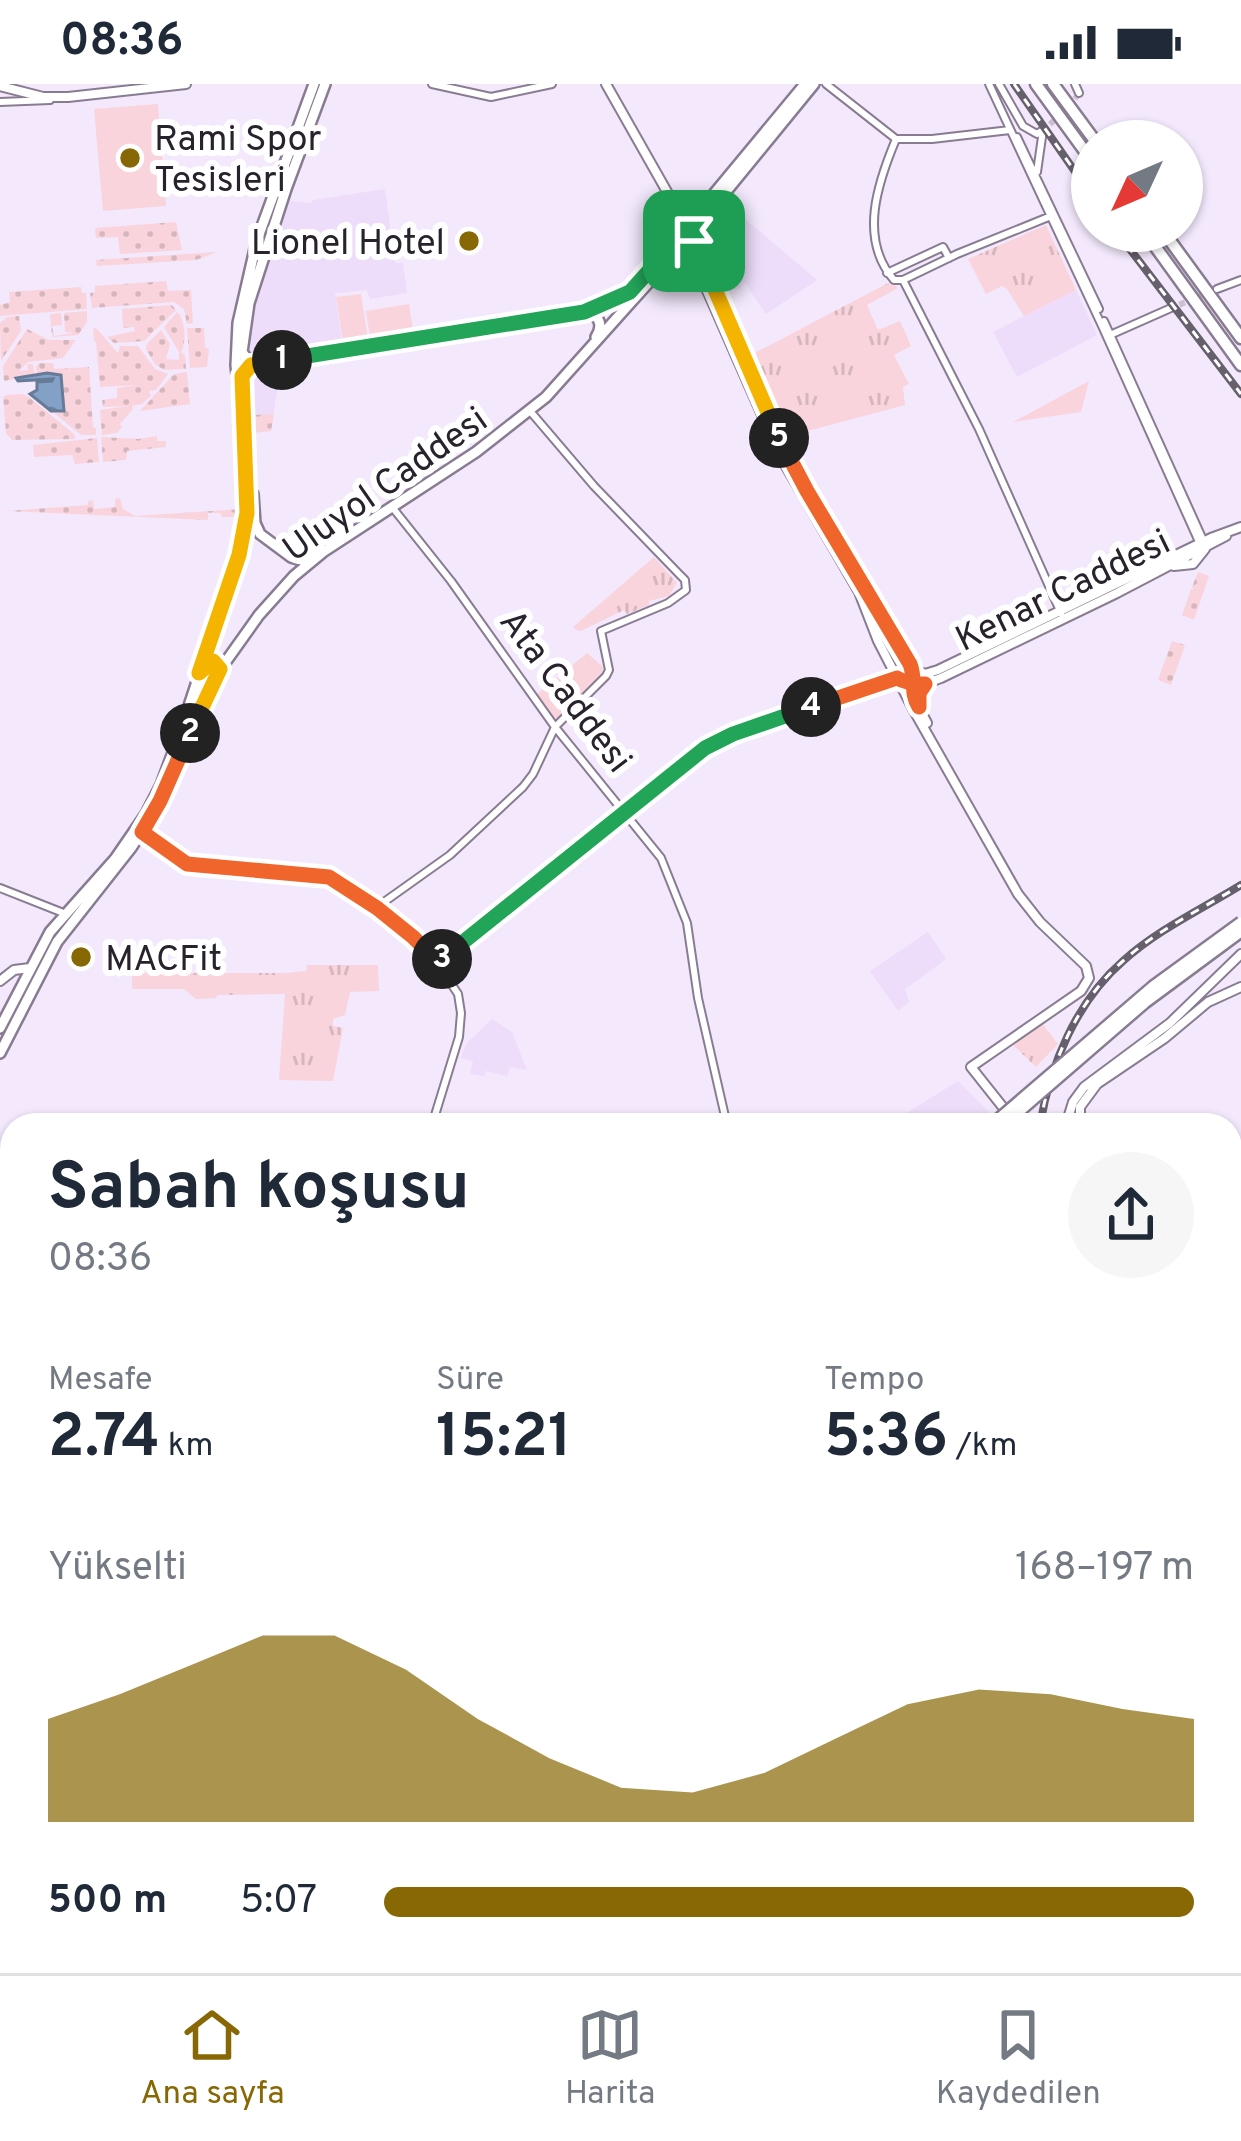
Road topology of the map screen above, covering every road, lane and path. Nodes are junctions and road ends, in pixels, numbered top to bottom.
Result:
1 (181, 84) edge
2 (325, 84) edge
3 (432, 84) edge
4 (551, 84) edge
5 (606, 84) edge
6 (809, 84) edge
7 (826, 84) edge
8 (988, 84) edge
9 (999, 84) edge
10 (1036, 84) edge
11 (1053, 84) edge
12 (6, 85) edge
13 (309, 87) edge
14 (68, 98) junction
15 (0, 102) edge
16 (1080, 120) edge
17 (1010, 130) junction
18 (1071, 132) edge
19 (896, 139) junction
20 (1039, 181) junction
21 (281, 191) junction
22 (666, 192) junction
23 (701, 211) junction
24 (680, 215) junction
25 (1051, 216) junction
26 (684, 236) junction
27 (1064, 238) junction
28 (1159, 252) edge
29 (1178, 252) edge
30 (672, 257) junction
31 (949, 258) junction
32 (887, 273) junction
33 (904, 280) junction
34 (1241, 280) edge
35 (1217, 289) tunnel mouth
36 (608, 304) junction
37 (1168, 310) tunnel mouth
38 (584, 312) junction
39 (624, 312) junction
40 (1108, 335) junction
41 (1241, 338) edge
42 (587, 352) junction
43 (269, 361) junction
44 (1241, 364) edge
45 (530, 411) junction
46 (242, 422) junction
47 (246, 468) junction
48 (392, 507) junction
49 (1236, 529) edge
50 (1203, 545) junction
51 (323, 552) junction
52 (233, 573) junction
53 (271, 602) junction
54 (1060, 613) junction
55 (214, 629) junction
56 (233, 649) junction
57 (220, 669) junction
58 (913, 670) junction
59 (199, 673) junction
60 (897, 678) junction
61 (914, 682) junction
62 (925, 684) junction
63 (919, 707) junction
64 (555, 728) junction
65 (934, 741) junction
66 (624, 812) junction
67 (142, 832) junction
68 (0, 888) edge
69 (377, 908) junction
70 (66, 914) junction
71 (1241, 922) edge
72 (1241, 932) edge
73 (1241, 954) edge
74 (1231, 961) junction
75 (438, 962) junction
76 (30, 968) junction
77 (42, 968) junction
78 (1241, 968) edge
79 (1219, 973) junction
80 (2, 978) edge
81 (22, 984) junction
82 (1238, 988) edge
83 (0, 1028) edge
84 (0, 1053) edge
85 (436, 1113) edge
86 (724, 1113) edge
87 (1006, 1113) edge
88 (1007, 1113) edge
89 (1018, 1113) edge
90 (1069, 1113) edge
91 (1079, 1113) edge

1 - 14 main road
2 - 21 main road
3 - 4 street
5 - 22 main road
6 - 23 main road
6 - 26 main road
7 - 19 street
8 - 17 street
9 - 20 street
10 - 18 highway
11 - 16 highway
12 - 14 main road
13 - 21 main road
14 - 15 street
17 - 19 street
17 - 20 street
17 - 25 street
19 - 32 street
20 - 27 street
21 - 43 main road
21 - 46 main road
22 - 24 main road
22 - 26 main road
23 - 24 main road
23 - 26 main road
24 - 26 main road
25 - 27 street
25 - 31 street
26 - 30 main road, Uluyol Caddesi
26 - 36 main road
26 - 58 main road
27 - 40 street
28 - 44 highway
29 - 41 highway
30 - 39 main road, Uluyol Caddesi
30 - 60 main road
31 - 32 street
31 - 33 street
32 - 33 street
33 - 54 street
34 - 35 street
36 - 38 main road
36 - 39 main road
37 - 40 street
38 - 42 main road
38 - 43 main road
39 - 42 main road, Uluyol Caddesi
40 - 50 street
42 - 45 main road, Uluyol Caddesi
43 - 46 main road
45 - 48 main road, Uluyol Caddesi
45 - 64 street
46 - 47 main road
47 - 51 main road
47 - 52 main road
48 - 51 main road, Uluyol Caddesi
48 - 64 street, Ata Caddesi
49 - 50 main road, Kenar Caddesi
50 - 54 main road, Kenar Caddesi
50 - 62 main road, Kenar Caddesi
51 - 53 main road, Uluyol Caddesi
52 - 53 main road
52 - 55 main road
53 - 56 main road, Uluyol Caddesi
54 - 58 main road, Kenar Caddesi
55 - 56 main road
55 - 59 main road
56 - 57 main road, Uluyol Caddesi
57 - 59 main road
57 - 67 main road, Uluyol Caddesi
58 - 60 main road, Kenar Caddesi
58 - 61 main road
59 - 70 main road
60 - 61 main road, Kenar Caddesi
60 - 65 main road
60 - 66 street
61 - 62 main road, Kenar Caddesi
61 - 63 main road
62 - 63 main road
63 - 65 main road
64 - 66 street, Ata Caddesi
64 - 69 street
65 - 88 main road
66 - 75 street
66 - 86 street, Ata Caddesi
67 - 69 street
67 - 77 main road, Uluyol Caddesi
68 - 70 street
69 - 75 street
70 - 76 main road
71 - 87 main road, bridge
72 - 89 main road, bridge
73 - 74 main road
74 - 78 main road
74 - 79 main road
75 - 85 street
76 - 77 main road
76 - 80 main road
76 - 81 main road
77 - 84 main road, Uluyol Caddesi
79 - 82 main road
79 - 90 main road
80 - 81 main road
81 - 83 main road
82 - 91 main road

